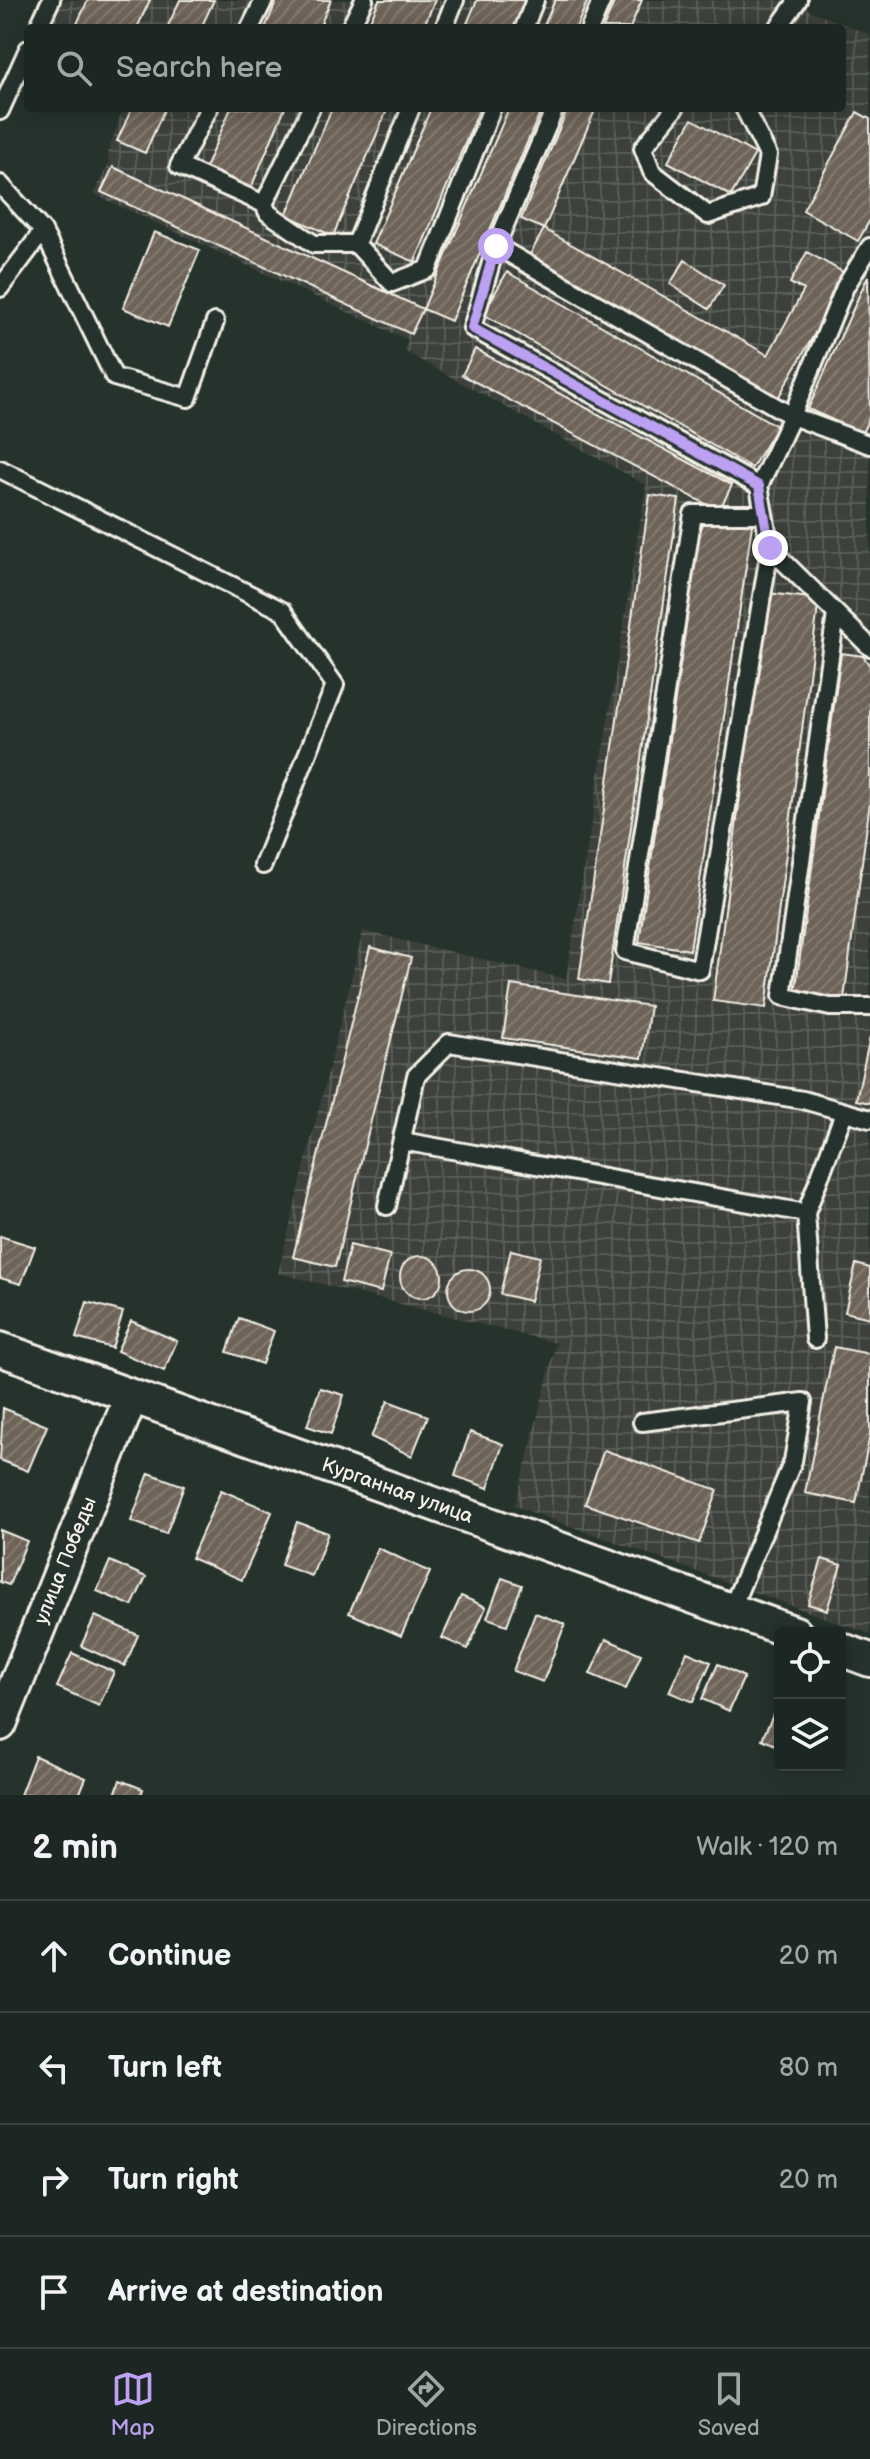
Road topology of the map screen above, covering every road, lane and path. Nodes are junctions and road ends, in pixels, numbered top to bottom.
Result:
1 (51, 0) edge
2 (264, 0) edge
3 (364, 0) edge
4 (455, 0) edge
5 (535, 0) edge
6 (602, 0) edge
7 (798, 0) edge
8 (40, 24) edge
9 (252, 24) edge
10 (352, 24) edge
11 (446, 24) edge
12 (526, 24) edge
13 (592, 24) edge
14 (781, 24) edge
15 (24, 58) edge
16 (0, 111) edge
17 (207, 112) edge
18 (309, 112) edge
19 (409, 112) edge
20 (490, 112) edge
21 (553, 112) edge
22 (672, 112) edge
23 (746, 112) edge
24 (0, 184) edge
25 (264, 204) junction
26 (43, 231) junction
27 (356, 244) junction
28 (496, 246) junction
29 (870, 247) edge
30 (0, 288) edge
31 (215, 322) dead end
32 (792, 416) junction
33 (870, 445) edge
34 (0, 469) edge
35 (759, 486) junction
36 (764, 514) junction
37 (770, 548) junction
38 (836, 614) junction
39 (870, 647) edge
40 (263, 865) dead end
41 (870, 1007) edge
42 (844, 1113) junction
43 (870, 1119) edge
44 (402, 1141) junction
45 (387, 1206) dead end
46 (806, 1213) junction
47 (815, 1339) dead end
48 (0, 1349) edge
49 (131, 1397) junction
50 (642, 1422) dead end
51 (731, 1610) junction
52 (778, 1627) edge
53 (846, 1651) edge
54 (870, 1660) edge
55 (0, 1724) edge

1 - 8 lane
2 - 9 lane
3 - 10 lane
4 - 11 lane
5 - 12 lane
6 - 13 lane
7 - 14 lane
15 - 16 lane
17 - 25 lane
18 - 25 lane
19 - 27 lane
20 - 27 lane
21 - 28 lane
22 - 23 lane
24 - 26 lane
25 - 27 lane
26 - 30 lane
26 - 31 lane
28 - 32 lane
28 - 35 lane
29 - 32 lane
32 - 33 lane
32 - 35 lane
34 - 40 lane
35 - 36 lane
36 - 37 lane
36 - 37 lane
37 - 38 lane
38 - 39 lane
38 - 41 lane
42 - 43 lane
42 - 44 lane
42 - 46 lane
44 - 45 lane
44 - 46 lane
46 - 47 lane
48 - 49 street, Курганная улица
49 - 51 street, Курганная улица
49 - 55 street, улица Победы
50 - 51 lane
51 - 52 street, Курганная улица
53 - 54 street

